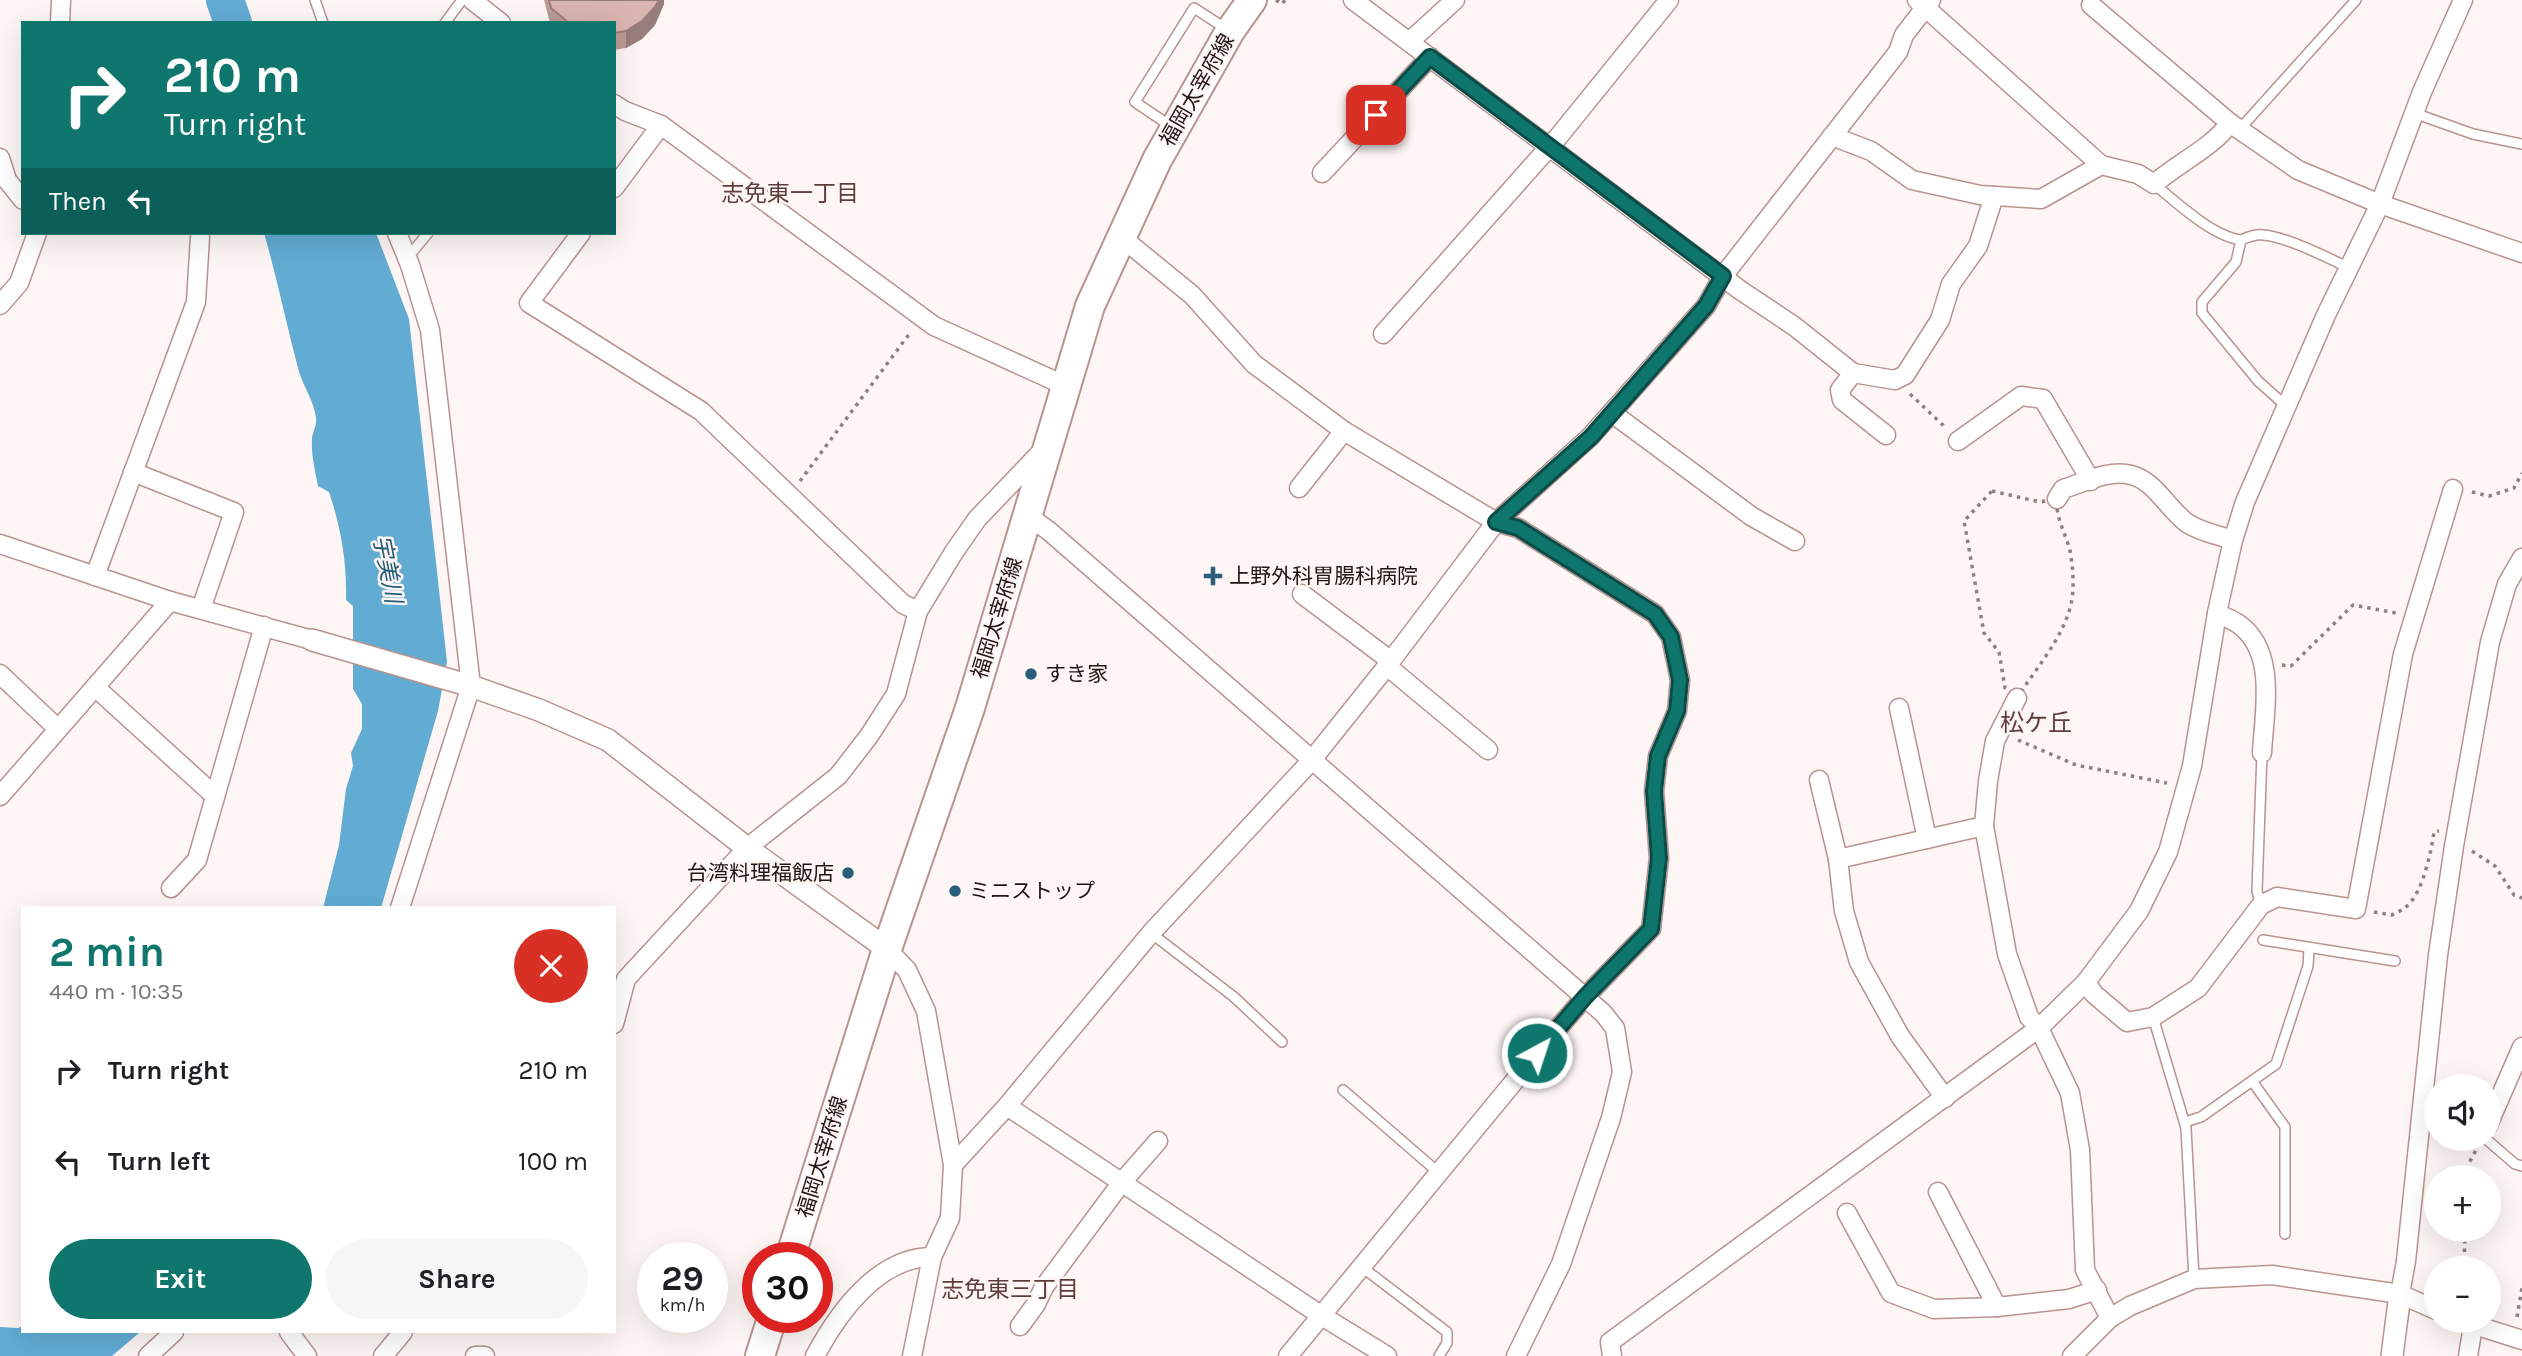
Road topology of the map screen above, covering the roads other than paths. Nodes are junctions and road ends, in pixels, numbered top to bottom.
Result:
1 (61, 0) edge
2 (315, 0) edge
3 (462, 0) edge
4 (472, 0) edge
5 (1353, 0) edge
6 (1455, 0) edge
7 (1669, 0) edge
8 (2356, 0) edge
9 (2463, 0) edge
10 (1925, 2) edge
11 (2091, 2) edge
12 (1240, 12) edge
13 (60, 21) edge
14 (322, 21) edge
15 (446, 21) edge
16 (498, 21) edge
17 (1409, 42) junction
18 (1430, 57) junction
19 (616, 105) edge
20 (2414, 113) junction
21 (661, 125) junction
22 (2235, 127) junction
23 (1174, 128) junction
24 (1832, 136) junction
25 (2522, 144) edge
26 (1549, 146) junction
27 (0, 158) edge
28 (2101, 165) junction
29 (1322, 173) dead end
30 (2154, 184) junction
31 (616, 185) edge
32 (1994, 197) junction
33 (21, 198) edge
34 (2380, 204) junction
35 (36, 235) edge
36 (398, 235) edge
37 (426, 235) edge
38 (580, 235) edge
39 (200, 237) dead end
40 (1121, 237) junction
41 (2241, 240) junction
42 (2522, 253) edge
43 (406, 254) junction
44 (2349, 268) junction
45 (1723, 276) junction
46 (0, 305) edge
47 (1383, 334) dead end
48 (1853, 373) junction
49 (1066, 386) junction
50 (2286, 406) junction
51 (1612, 413) junction
52 (1344, 431) junction
53 (1885, 435) dead end
54 (1958, 441) road end
55 (1046, 446) junction
56 (133, 472) junction
57 (2091, 481) junction
58 (1299, 488) dead end
59 (2453, 489) road end
60 (2057, 499) road end
61 (1027, 515) junction
62 (1496, 522) junction
63 (2233, 540) junction
64 (1795, 541) dead end
65 (0, 544) edge
66 (2522, 558) edge
67 (95, 576) junction
68 (1302, 594) dead end
69 (170, 600) junction
70 (201, 609) junction
71 (918, 611) junction
72 (2217, 613) junction
73 (264, 626) junction
74 (312, 640) joint
75 (1389, 664) junction
76 (0, 674) edge
77 (471, 686) junction
78 (95, 687) junction
79 (2017, 698) road end
80 (1899, 708) dead end
81 (58, 729) junction
82 (1488, 750) dead end
83 (2262, 753) joint
84 (1311, 761) junction
85 (1819, 780) dead end
86 (0, 796) edge
87 (215, 796) junction
88 (1984, 826) junction
89 (1927, 839) junction
90 (747, 848) junction
91 (1838, 859) junction
92 (171, 888) dead end
93 (2261, 905) junction
94 (401, 906) edge
95 (1151, 933) junction
96 (2263, 940) dead end
97 (887, 949) junction
98 (2309, 949) junction
99 (2395, 961) dead end
100 (2086, 982) junction
101 (1585, 997) junction
102 (616, 1016) edge
103 (2153, 1017) junction
104 (2039, 1028) junction
105 (1282, 1042) dead end
106 (2522, 1047) edge
107 (2252, 1081) junction
108 (1343, 1090) dead end
109 (2501, 1095) edge
110 (1945, 1098) junction
111 (1007, 1106) junction
112 (2185, 1122) junction
113 (1158, 1140) dead end
114 (2500, 1151) edge
115 (953, 1165) junction
116 (2522, 1166) edge
117 (1439, 1173) junction
118 (1122, 1182) junction
119 (1938, 1192) dead end
120 (1847, 1213) dead end
121 (2285, 1234) dead end
122 (795, 1242) edge
123 (932, 1257) junction
124 (1362, 1267) junction
125 (2194, 1279) junction
126 (2096, 1290) junction
127 (2400, 1294) junction
128 (2424, 1305) edge
129 (1997, 1307) junction
130 (1322, 1316) junction
131 (2110, 1318) junction
132 (1020, 1326) dead end
133 (173, 1333) edge
134 (290, 1333) edge
135 (402, 1333) edge
136 (767, 1333) edge
137 (2468, 1333) edge
138 (2500, 1333) edge
139 (2518, 1338) edge
140 (385, 1355) edge
141 (148, 1356) edge
142 (307, 1356) edge
143 (475, 1356) edge
144 (485, 1356) edge
145 (760, 1356) edge
146 (815, 1356) edge
147 (912, 1356) edge
148 (1288, 1356) edge
149 (1387, 1356) edge
150 (1439, 1356) edge
151 (1516, 1356) edge
152 (1612, 1356) edge
153 (2072, 1356) edge
154 (2392, 1356) edge
155 (2468, 1356) edge

1 - 13 street
2 - 14 lane
3 - 15 lane
4 - 16 street
5 - 17 street
6 - 17 street
7 - 26 street
8 - 22 lane
9 - 20 street
10 - 24 street
10 - 28 street
11 - 22 street
12 - 23 main road, 福岡太宰府線
12 - 23 lane
17 - 18 street
18 - 26 street
18 - 29 street
19 - 21 street
20 - 25 lane
20 - 34 street
21 - 31 street
21 - 49 street
22 - 30 street
22 - 34 street
23 - 40 main road, 福岡太宰府線
24 - 32 street
24 - 45 street
26 - 45 street
26 - 47 street
27 - 33 street
28 - 30 street
28 - 32 street
30 - 41 lane
32 - 48 street
34 - 42 street
34 - 44 street
35 - 46 street
36 - 43 street
37 - 43 lane
38 - 71 street
39 - 56 street
40 - 49 main road, 福岡太宰府線
40 - 52 street
41 - 44 lane
41 - 50 lane
43 - 77 street
44 - 50 street
45 - 48 street
45 - 51 street
48 - 53 street
49 - 55 main road, 福岡太宰府線
50 - 63 street
51 - 62 street
51 - 64 street
52 - 58 street
52 - 62 street
54 - 57 street
55 - 61 main road, 福岡太宰府線
55 - 71 street
56 - 67 street
56 - 70 street
57 - 60 street
57 - 63 street
59 - 93 street
61 - 84 street
61 - 97 main road, 福岡太宰府線
62 - 75 street
62 - 101 street
63 - 72 street
65 - 67 street
66 - 127 street
67 - 69 street
68 - 75 street
69 - 70 street
69 - 78 street
70 - 73 street
71 - 90 street
72 - 83 street
72 - 100 street
73 - 74 street
73 - 87 street
74 - 77 street
75 - 82 street
75 - 84 street
76 - 81 street
77 - 90 street
77 - 94 street
78 - 81 street
78 - 87 street
79 - 88 street
80 - 89 street
81 - 86 street
83 - 93 lane
84 - 95 street
84 - 101 street
85 - 91 street
87 - 92 street
88 - 89 street
88 - 104 street
89 - 91 street
90 - 97 street
90 - 102 street
91 - 110 street
93 - 103 street
95 - 105 lane
95 - 111 street
96 - 98 lane
97 - 115 street
97 - 122 main road, 福岡太宰府線
98 - 99 lane
98 - 107 lane
100 - 103 street
100 - 104 street
101 - 117 street
101 - 151 street
103 - 112 lane
104 - 110 street
104 - 126 street
106 - 109 street
107 - 112 lane
107 - 121 lane
108 - 117 lane
110 - 152 street
111 - 115 street
111 - 118 street
112 - 125 lane
113 - 118 street
114 - 116 lane
115 - 123 street
117 - 124 street
118 - 130 street
118 - 132 street
119 - 129 street
120 - 129 street
123 - 146 street
123 - 147 street
124 - 130 street
124 - 150 lane
125 - 127 street
125 - 131 street
126 - 129 street
126 - 131 street
127 - 128 street
127 - 154 street
130 - 148 street
130 - 149 street
131 - 153 street
133 - 141 street
134 - 142 street
135 - 140 street
136 - 145 main road
137 - 155 street
138 - 139 street
143 - 144 street

